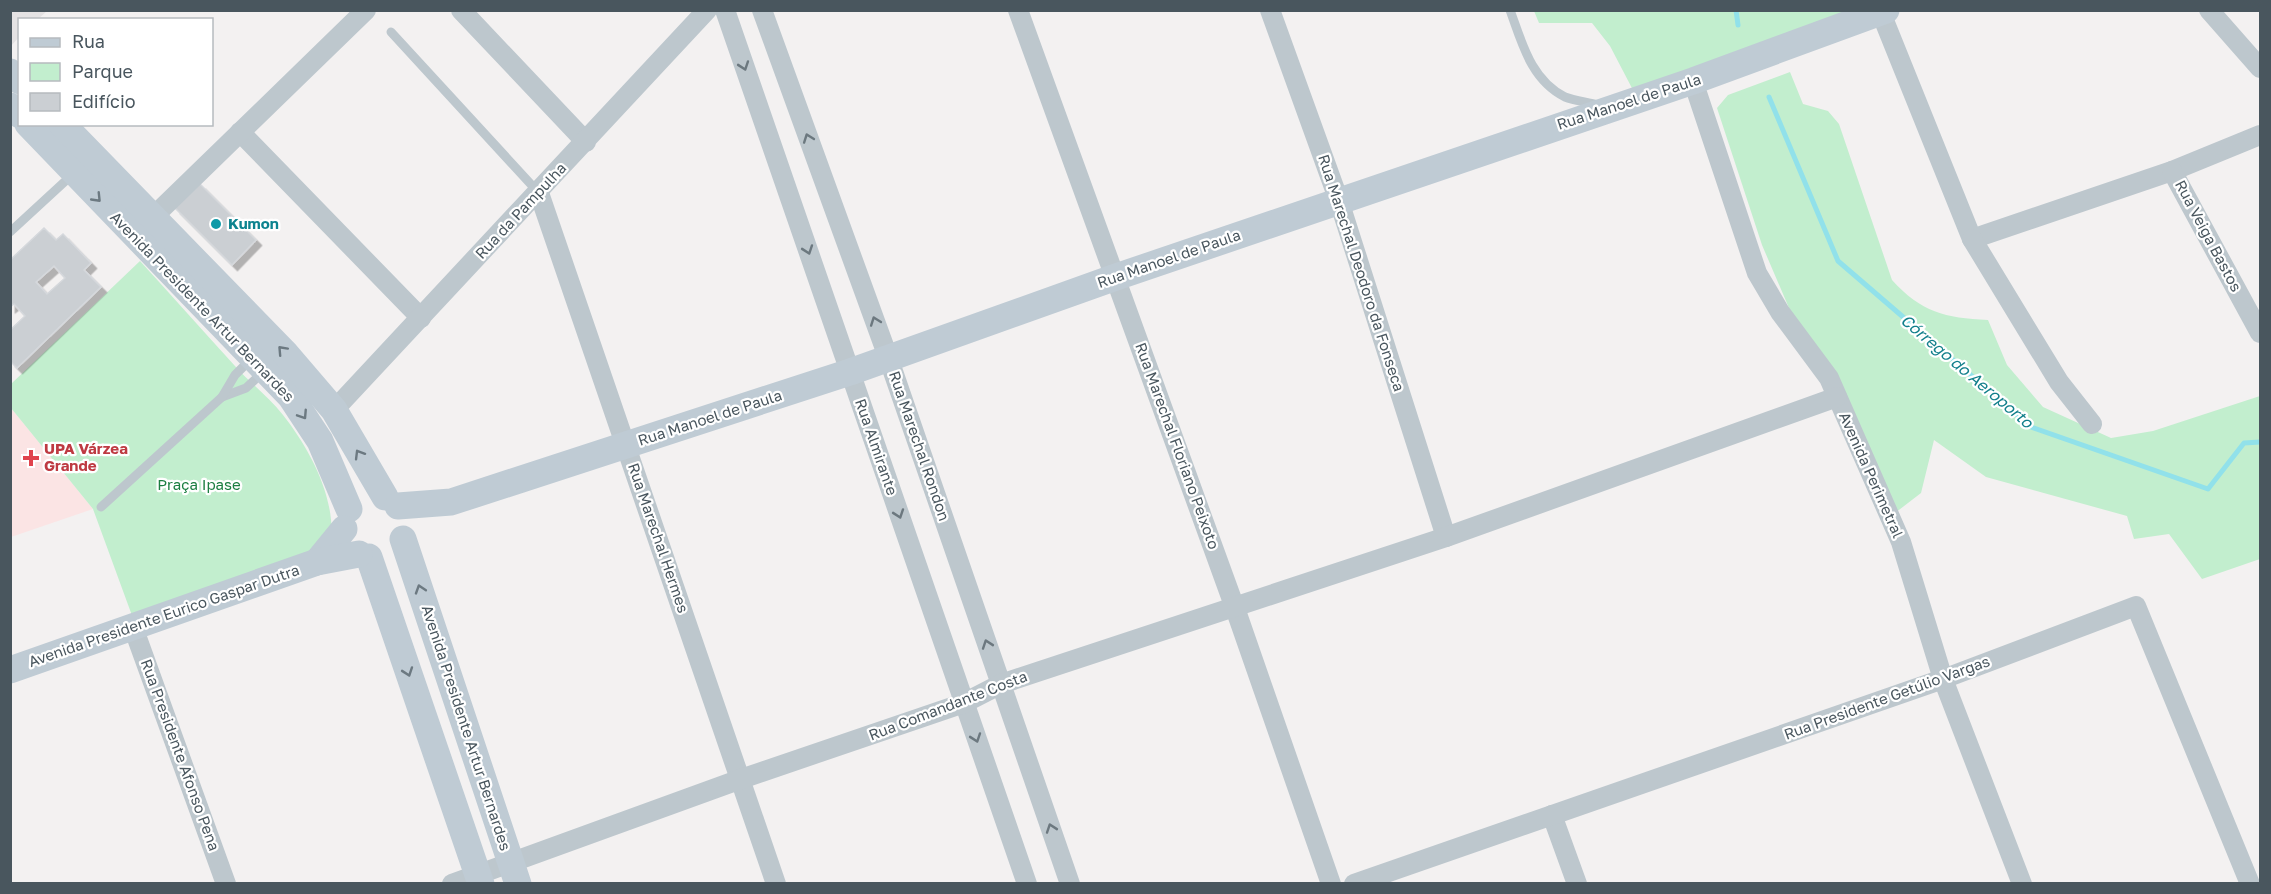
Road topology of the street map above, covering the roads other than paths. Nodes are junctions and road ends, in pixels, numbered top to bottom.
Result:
1 (366, 10) edge
2 (461, 10) edge
3 (707, 10) edge
4 (725, 10) edge
5 (762, 10) edge
6 (1018, 10) edge
7 (1270, 10) edge
8 (1510, 10) edge
9 (2209, 10) edge
10 (1883, 12) edge
11 (391, 32) dead end
12 (2260, 68) edge
13 (1694, 81) junction
14 (1609, 108) junction
15 (30, 126) edge
16 (64, 126) edge
17 (240, 132) junction
18 (2260, 135) edge
19 (586, 142) junction
20 (2172, 171) junction
21 (74, 173) junction
22 (539, 193) junction
23 (1339, 201) junction
24 (153, 217) junction
25 (10, 231) edge
26 (1972, 239) junction
27 (1116, 277) junction
28 (421, 318) junction
29 (2260, 333) edge
30 (888, 357) junction
31 (259, 364) junction
32 (850, 372) junction
33 (222, 397) junction
34 (1837, 397) junction
35 (334, 410) junction
36 (2092, 424) dead end
37 (626, 446) junction
38 (100, 507) dead end
39 (398, 518) junction
40 (346, 519) junction
41 (1446, 537) junction
42 (364, 555) junction
43 (317, 562) junction
44 (1235, 608) junction
45 (133, 627) junction
46 (10, 670) edge
47 (1943, 679) junction
48 (1001, 684) junction
49 (964, 703) junction
50 (741, 779) junction
51 (1552, 815) junction
52 (515, 873) edge
53 (479, 879) edge
54 (226, 884) edge
55 (452, 884) edge
56 (776, 884) edge
57 (1027, 884) edge
58 (1070, 884) edge
59 (1331, 884) edge
60 (1354, 884) edge
61 (1577, 884) edge
62 (2022, 884) edge
63 (2250, 884) edge

1 - 17 street
2 - 19 street
3 - 19 street, Rua da Pampulha
4 -> 32 street, Rua Almirante
30 -> 5 street, Rua Marechal Rondon
6 - 27 street, Rua Marechal Floriano Peixoto
7 - 23 street, Rua Marechal Deodoro da Fonseca
8 - 14 lane
9 - 12 street
10 - 13 main road, Rua Manoel de Paula
10 - 26 street
11 - 22 lane
13 - 14 main road, Rua Manoel de Paula
13 - 34 street, Avenida Perimetral
14 - 23 main road, Rua Manoel de Paula
15 - 21 main road, Avenida Presidente Artur Bernardes
16 - 24 main road, Avenida Presidente Artur Bernardes
17 - 24 street
17 - 28 street
18 - 20 street
19 - 22 street, Rua da Pampulha
20 - 26 street
20 - 29 street, Rua Veiga Bastos
21 - 25 lane
21 -> 31 main road, Avenida Presidente Artur Bernardes
22 - 28 street, Rua da Pampulha
22 - 37 street, Rua Marechal Hermes
23 - 27 main road, Rua Manoel de Paula
23 - 41 street, Rua Marechal Deodoro da Fonseca
35 -> 24 main road, Avenida Presidente Artur Bernardes
26 - 36 street
27 - 30 main road, Rua Manoel de Paula
27 - 44 street, Rua Marechal Floriano Peixoto
28 - 35 street, Rua da Pampulha
30 - 32 main road, Rua Manoel de Paula
48 -> 30 street, Rua Marechal Rondon
31 - 33 lane
31 - 33 lane
31 -> 40 main road, Avenida Presidente Artur Bernardes
32 - 37 main road, Rua Manoel de Paula
32 -> 49 street, Rua Almirante
33 - 38 lane
34 - 41 street, Rua Comandante Costa
34 - 47 street, Avenida Perimetral
39 -> 35 main road, Avenida Presidente Artur Bernardes
37 - 39 main road, Rua Manoel de Paula
37 - 50 street, Rua Marechal Hermes
39 - 40 main road
39 - 42 main road
52 -> 39 main road, Avenida Presidente Artur Bernardes
40 - 42 main road
40 - 43 main road, Avenida Presidente Eurico Gaspar Dutra
41 - 44 street, Rua Comandante Costa
42 - 43 main road, Avenida Presidente Eurico Gaspar Dutra
42 -> 53 main road
43 - 45 main road, Avenida Presidente Eurico Gaspar Dutra
44 - 48 street, Rua Comandante Costa
44 - 59 street, Rua Marechal Floriano Peixoto
45 - 46 main road, Avenida Presidente Eurico Gaspar Dutra
45 - 54 street, Rua Presidente Afonso Pena
47 - 51 street, Rua Presidente Getúlio Vargas
47 - 62 street, Avenida Perimetral
47 - 63 street, Rua Presidente Getúlio Vargas
48 - 49 street, Rua Comandante Costa
58 -> 48 street, Rua Marechal Rondon
49 - 50 street, Rua Comandante Costa
49 -> 57 street, Rua Almirante
50 - 52 street, Rua Comandante Costa
50 - 56 street, Rua Marechal Hermes
51 - 60 street, Rua Presidente Getúlio Vargas
51 - 61 street
52 - 53 street, Rua Comandante Costa
53 - 55 street, Rua Comandante Costa

